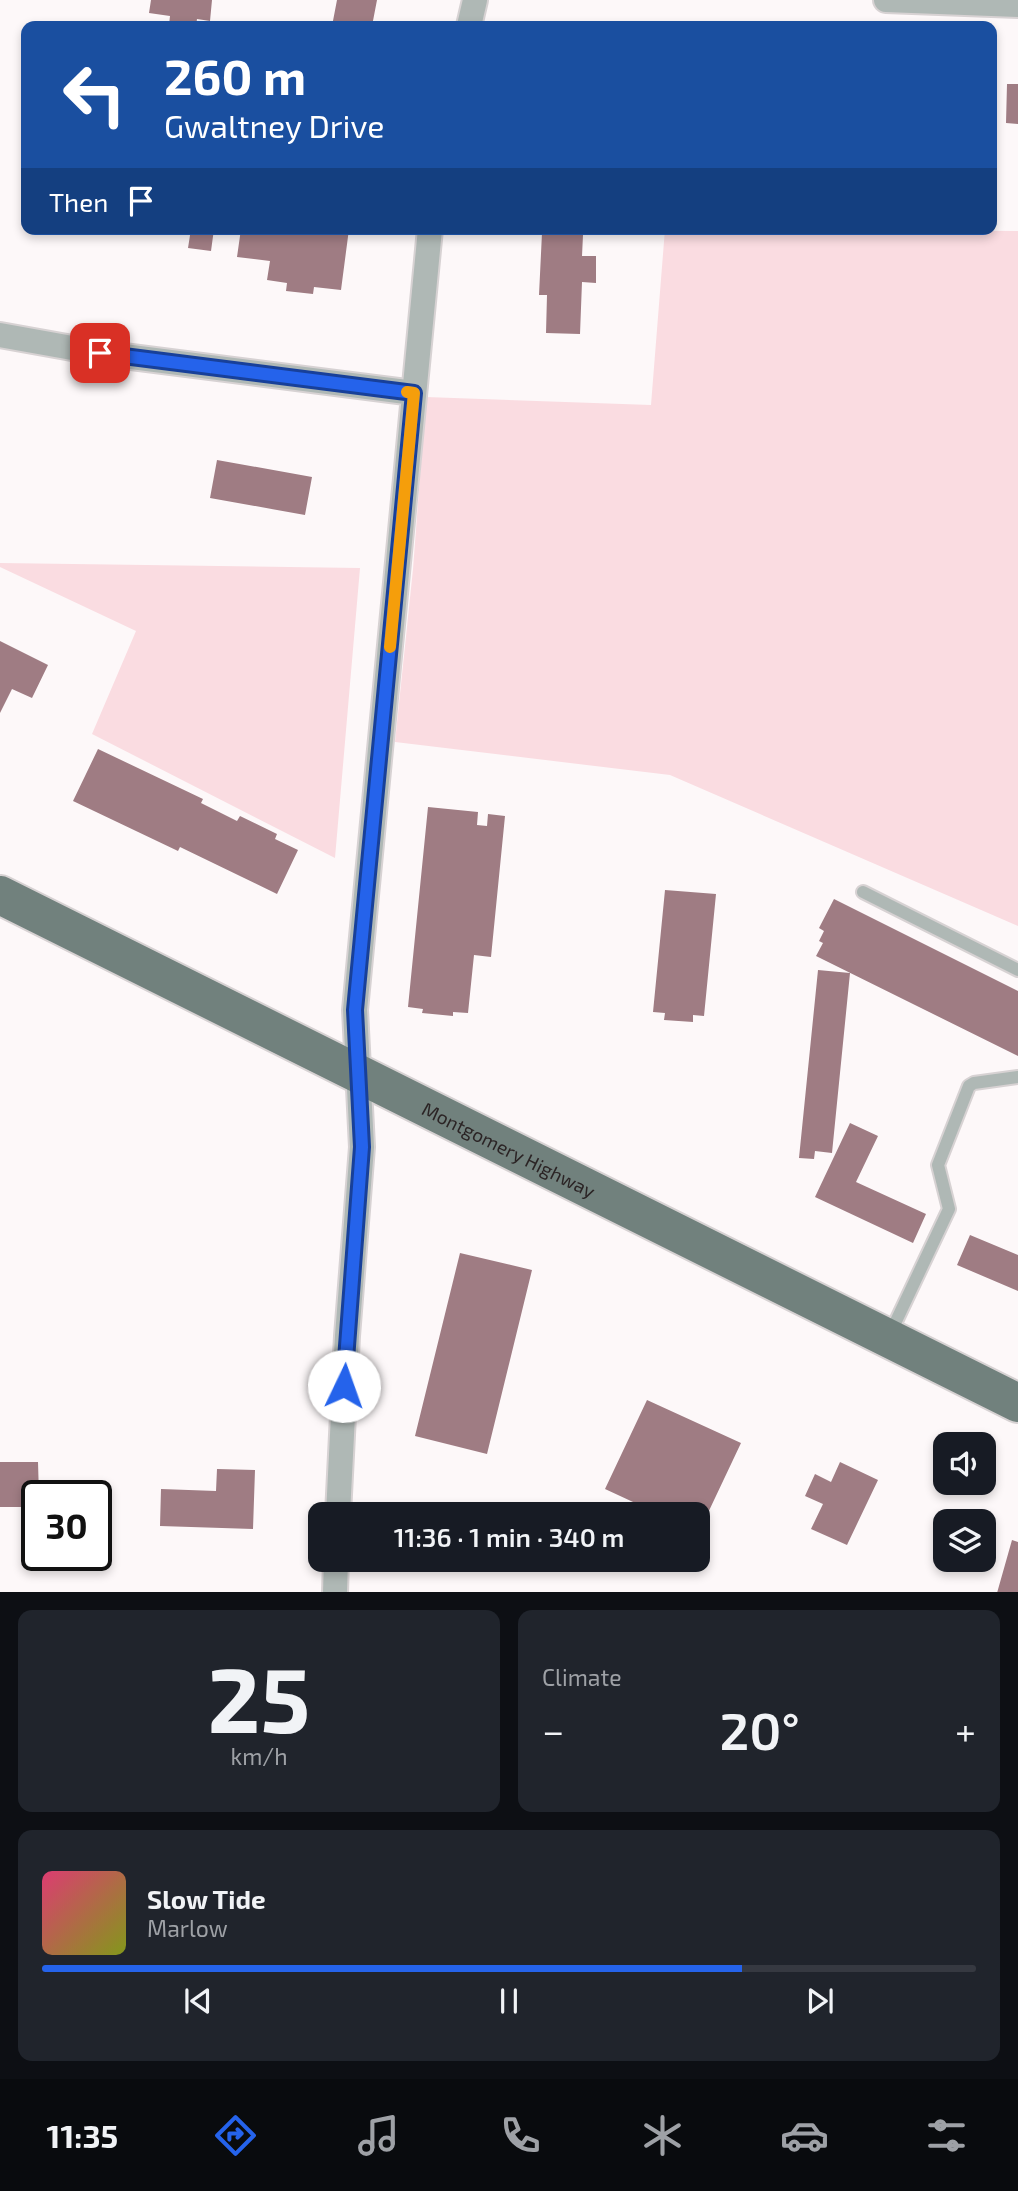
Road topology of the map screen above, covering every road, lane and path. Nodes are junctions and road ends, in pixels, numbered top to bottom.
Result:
1 (475, 0) edge
2 (887, 0) edge
3 (1018, 5) edge
4 (470, 21) edge
5 (429, 235) edge
6 (0, 335) edge
7 (414, 393) junction
8 (863, 892) dead end
9 (0, 895) edge
10 (1018, 970) edge
11 (358, 1073) junction
12 (1018, 1077) edge
13 (887, 1340) junction
14 (1018, 1403) edge
15 (339, 1502) edge
16 (336, 1572) edge
17 (335, 1592) edge

1 - 4 street
2 - 3 street
5 - 7 street
6 - 7 street
7 - 11 street
8 - 10 lane
9 - 11 main road, Montgomery Highway
11 - 13 main road, Montgomery Highway
11 - 15 street
12 - 13 lane
13 - 14 main road, Montgomery Highway
16 - 17 street

